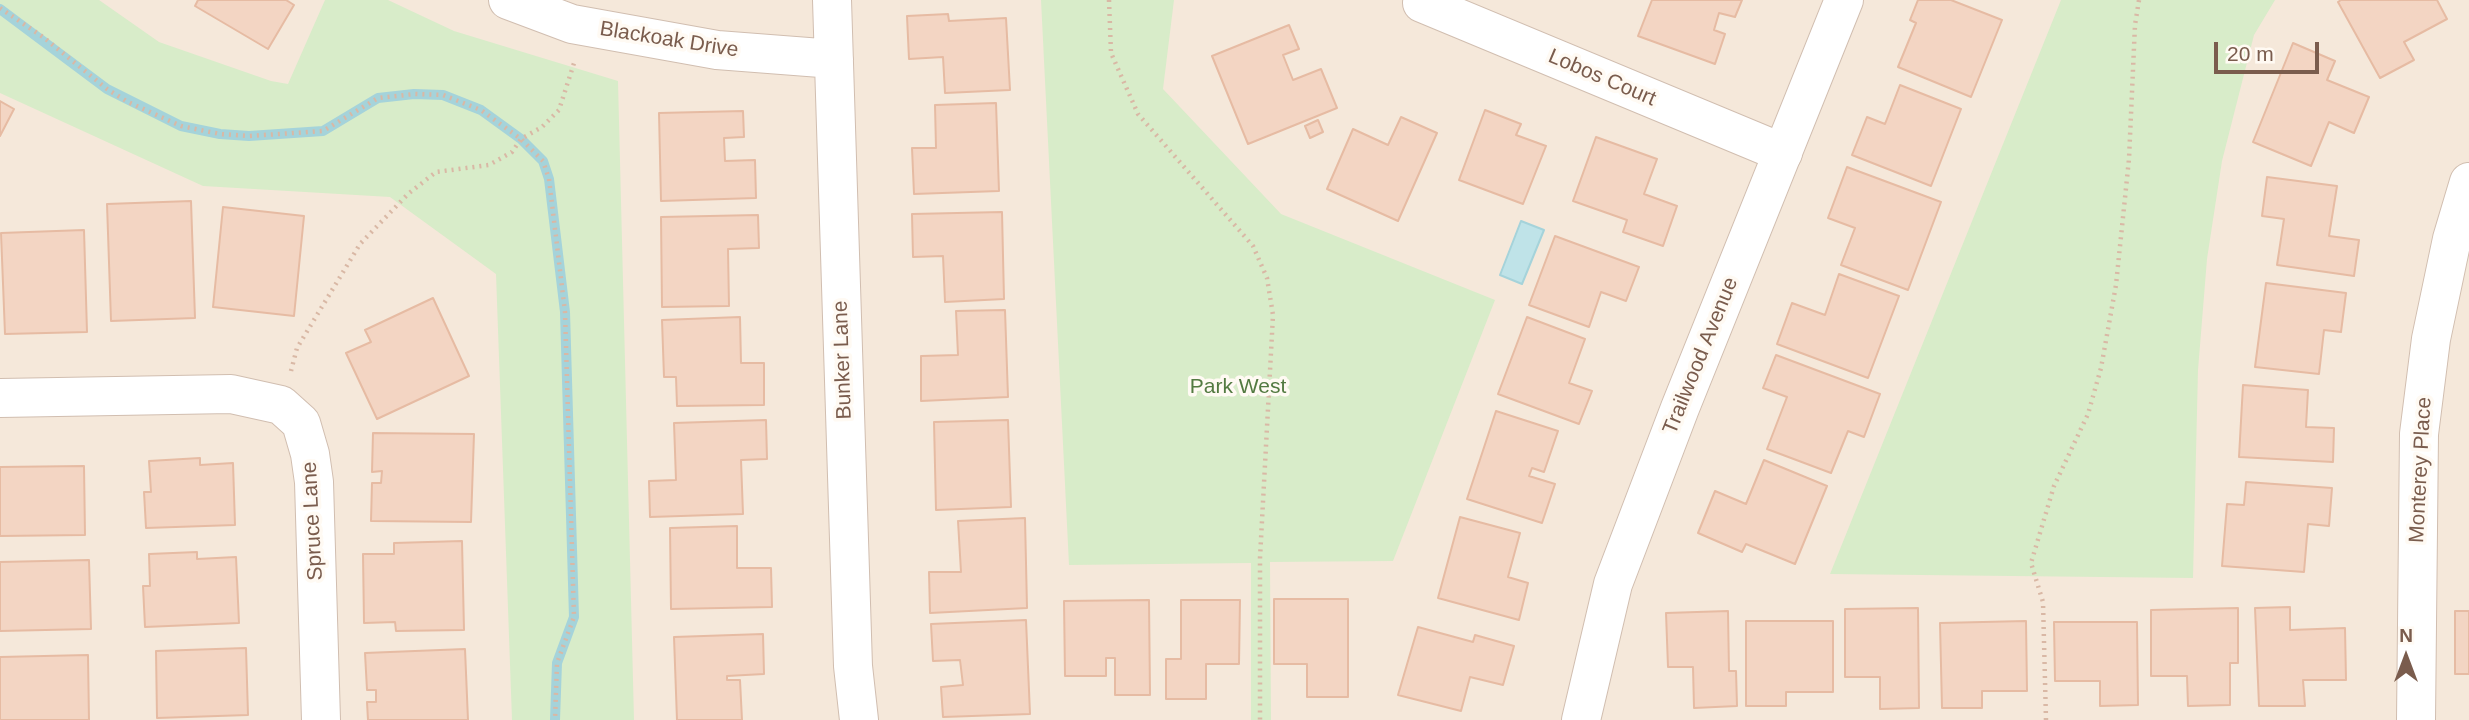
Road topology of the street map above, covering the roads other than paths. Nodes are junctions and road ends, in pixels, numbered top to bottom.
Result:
1 (508, 0) edge
2 (832, 0) edge
3 (1844, 0) edge
4 (1422, 3) dead end
5 (834, 59) junction
6 (1783, 153) junction
7 (2469, 182) edge
8 (0, 398) edge
9 (321, 720) edge
10 (859, 720) edge
11 (1581, 720) edge
12 (2416, 720) edge

1 - 5 street, Blackoak Drive
2 - 5 street, Bunker Lane
3 - 6 street, Trailwood Avenue
4 - 6 street, Lobos Court
5 - 10 street, Bunker Lane
6 - 11 street, Trailwood Avenue
7 - 12 street, Monterey Place
8 - 9 street, Spruce Lane

